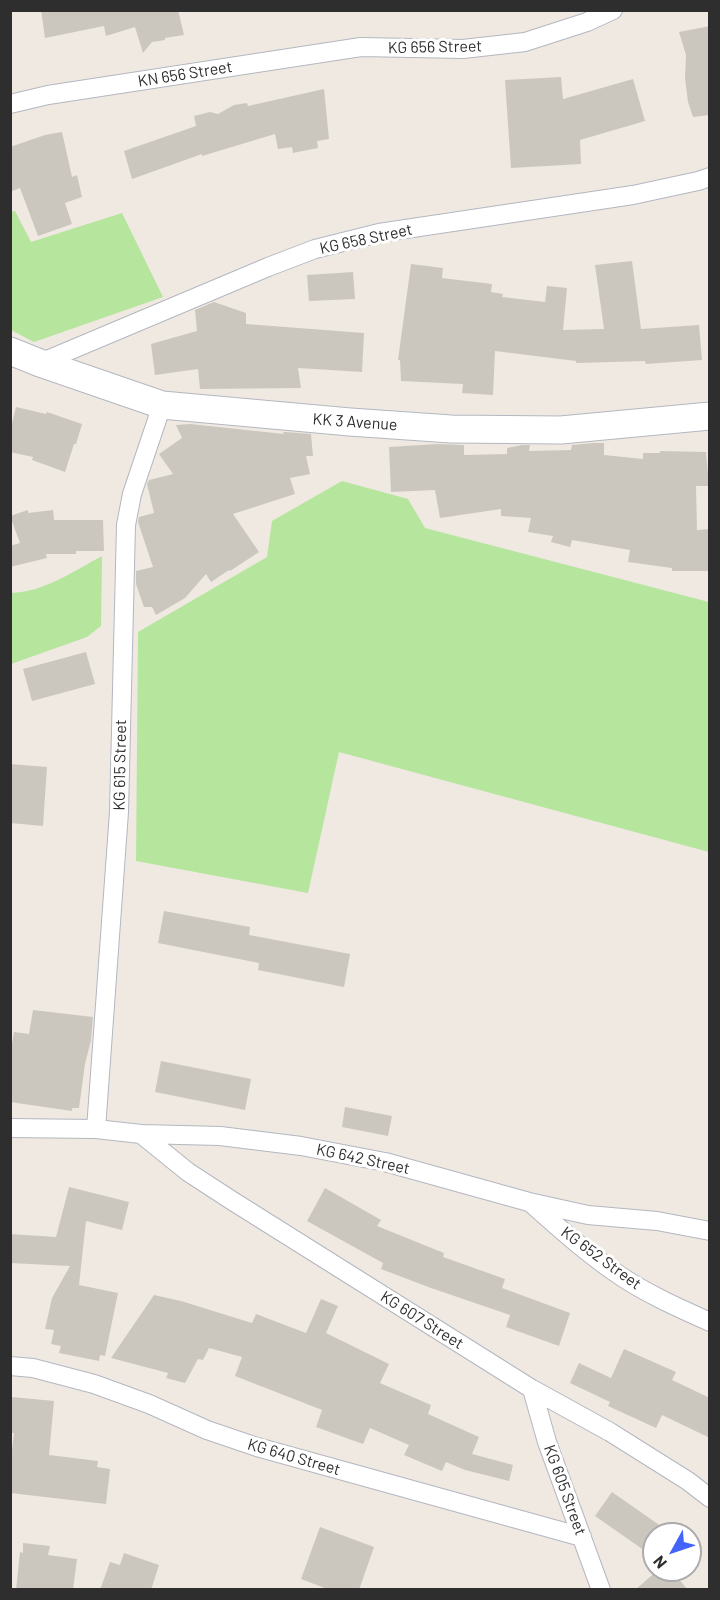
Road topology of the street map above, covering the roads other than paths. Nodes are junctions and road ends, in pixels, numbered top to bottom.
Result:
1 (613, 10) edge
2 (361, 47) joint
3 (10, 104) edge
4 (710, 177) edge
5 (10, 351) edge
6 (40, 363) junction
7 (162, 405) junction
8 (710, 416) edge
9 (10, 1128) edge
10 (96, 1130) junction
11 (141, 1134) junction
12 (529, 1202) junction
13 (710, 1232) edge
14 (710, 1322) edge
15 (10, 1366) edge
16 (532, 1389) junction
17 (710, 1498) edge
18 (582, 1537) junction
19 (601, 1590) edge

1 - 2 street, KG 656 Street
2 - 3 street, KN 656 Street
4 - 6 street, KG 658 Street
5 - 6 street, KK 3 Avenue
6 - 7 street, KK 3 Avenue
7 - 8 street, KK 3 Avenue
7 - 10 street, KG 615 Street
9 - 10 street, KG 642 Street
10 - 11 street, KG 642 Street
11 - 12 street, KG 642 Street
11 - 16 street, KG 607 Street
12 - 13 street, KG 642 Street
12 - 14 street, KG 652 Street
15 - 18 street, KG 640 Street
16 - 17 street, KG 607 Street
16 - 18 street, KG 605 Street
18 - 19 street, KG 605 Street

